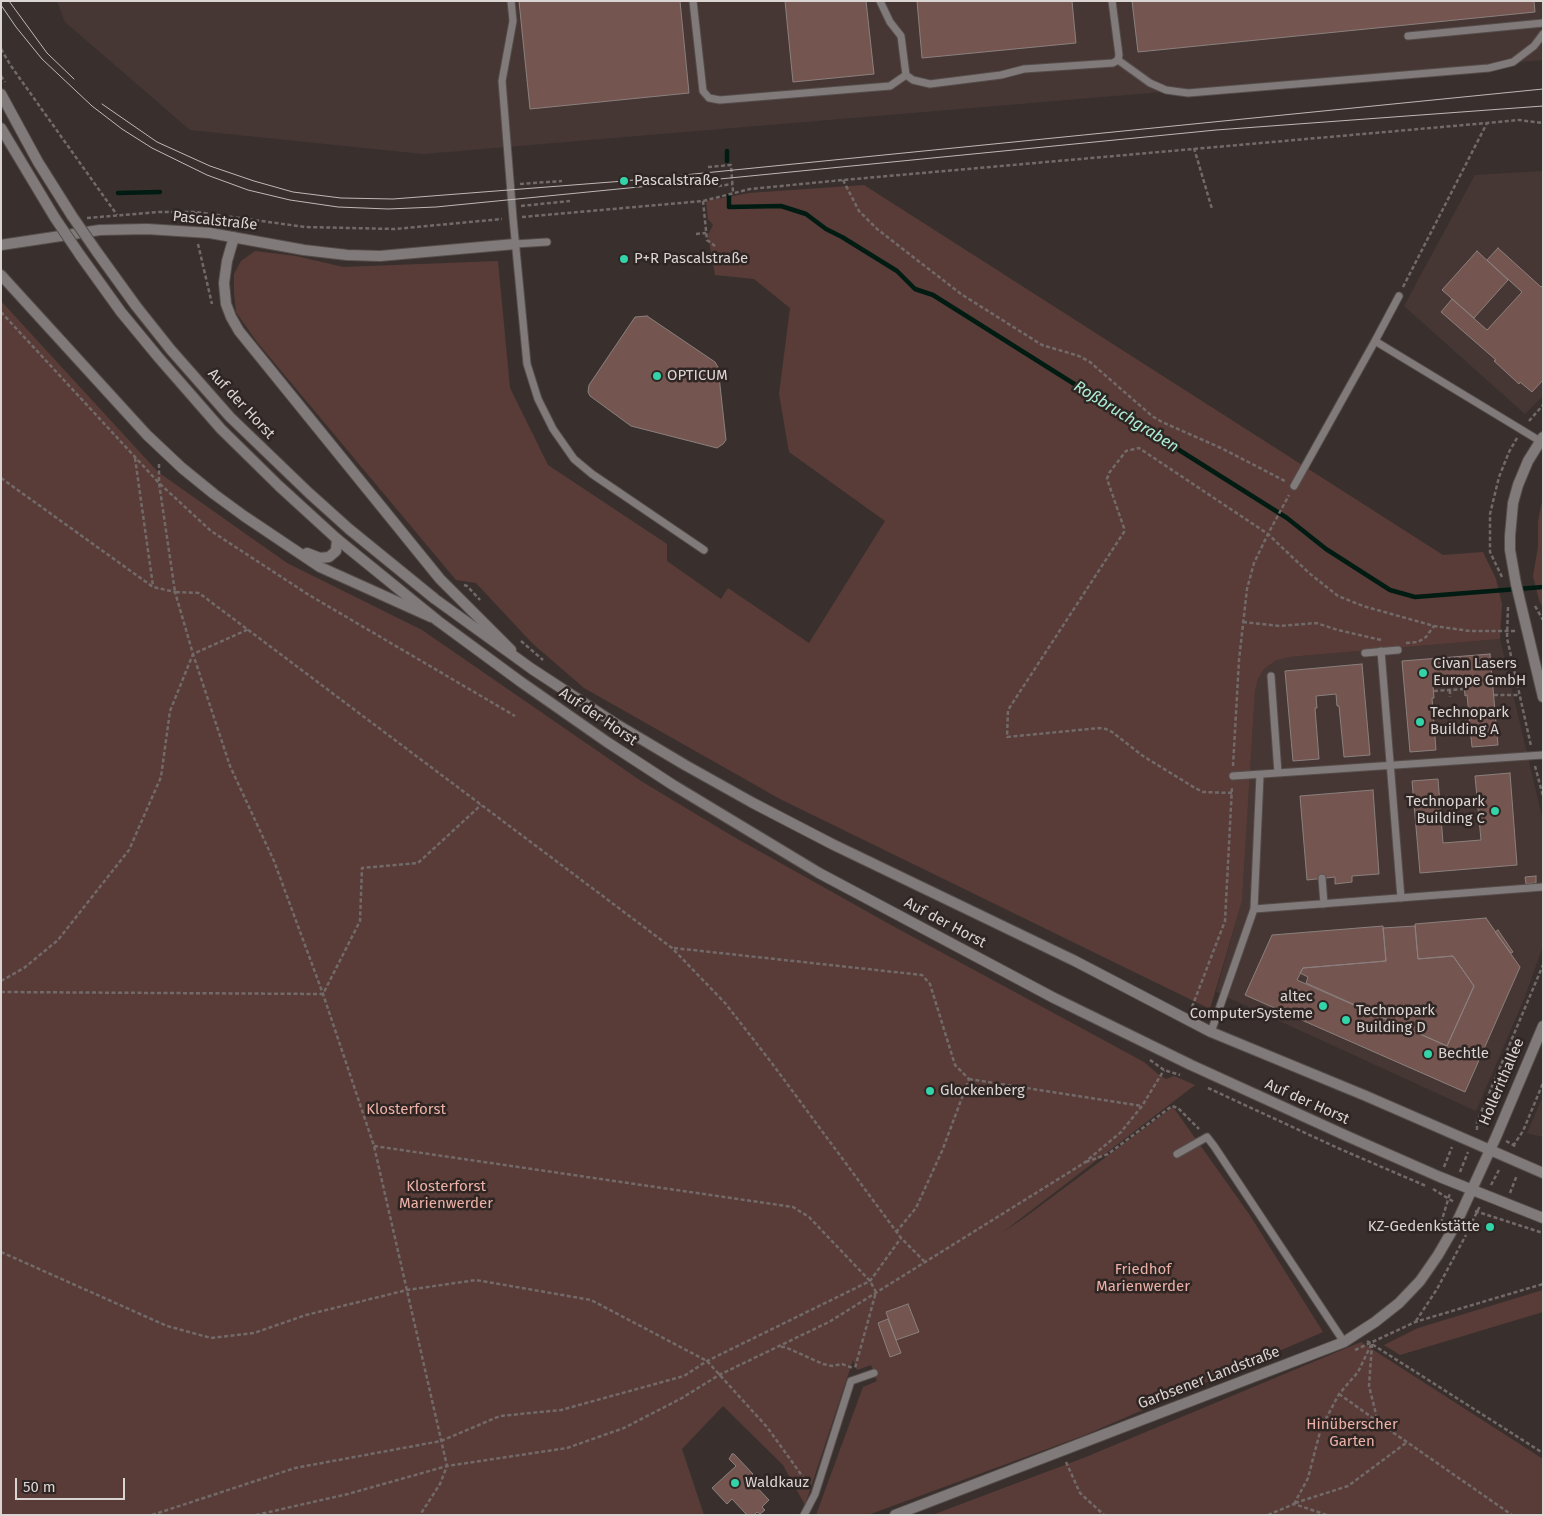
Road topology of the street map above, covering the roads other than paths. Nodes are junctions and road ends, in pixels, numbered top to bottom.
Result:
1 (511, 1) edge
2 (693, 1) edge
3 (880, 1) edge
4 (1112, 1) edge
5 (1543, 24) edge
6 (1543, 34) edge
7 (1408, 36) dead end
8 (1118, 60) junction
9 (906, 75) junction
10 (1, 94) edge
11 (1, 128) edge
12 (234, 237) junction
13 (547, 242) dead end
14 (515, 244) junction
15 (1, 245) edge
16 (1, 275) edge
17 (1399, 296) road end
18 (1375, 341) junction
19 (1541, 439) edge
20 (1294, 486) road end
21 (337, 539) junction
22 (294, 549) junction
23 (704, 550) dead end
24 (438, 621) junction
25 (1400, 646) road end
26 (1381, 651) junction
27 (1365, 653) dead end
28 (532, 670) junction
29 (1272, 676) dead end
30 (1543, 697) edge
31 (1543, 755) edge
32 (1391, 765) junction
33 (1278, 773) junction
34 (1260, 774) junction
35 (1233, 776) road end
36 (1322, 878) dead end
37 (1543, 888) edge
38 (1401, 898) junction
39 (1324, 904) junction
40 (1254, 910) junction
41 (1543, 1026) edge
42 (1211, 1032) junction
43 (1490, 1150) junction
44 (1177, 1154) dead end
45 (1543, 1173) edge
46 (1472, 1190) junction
47 (1543, 1218) edge
48 (1344, 1342) junction
49 (874, 1373) dead end
50 (804, 1515) edge
51 (895, 1515) edge

1 - 14 lane
2 - 9 lane
3 - 9 lane
4 - 8 lane
5 - 7 lane
6 - 8 lane
8 - 9 lane
10 - 28 street, Auf der Horst, bridge
11 - 21 street, Auf der Horst, bridge
12 - 14 street, Pascalstraße
12 - 15 street, Pascalstraße
12 - 28 street, Auf der Horst
13 - 14 lane
14 - 23 lane
16 - 22 street, Auf der Horst
17 - 18 lane
18 - 19 lane
18 - 20 lane
19 - 30 street
21 - 22 street, Auf der Horst
21 - 24 street, Auf der Horst
22 - 24 street, Auf der Horst
24 - 46 street, Auf der Horst
25 - 26 lane
26 - 27 lane
26 - 32 lane
28 - 42 street, Auf der Horst
29 - 33 lane
31 - 32 lane
32 - 33 lane
32 - 38 lane
33 - 34 lane
34 - 35 lane
34 - 40 lane
36 - 39 lane
37 - 38 lane
38 - 39 lane
39 - 40 lane
40 - 42 lane
41 - 43 street, Hollerithallee
42 - 43 street, Auf der Horst
43 - 45 street
43 - 46 street, Garbsener Landstraße
44 - 48 lane
46 - 47 street
46 - 48 street, Garbsener Landstraße
48 - 51 street, Garbsener Landstraße
49 - 50 lane

